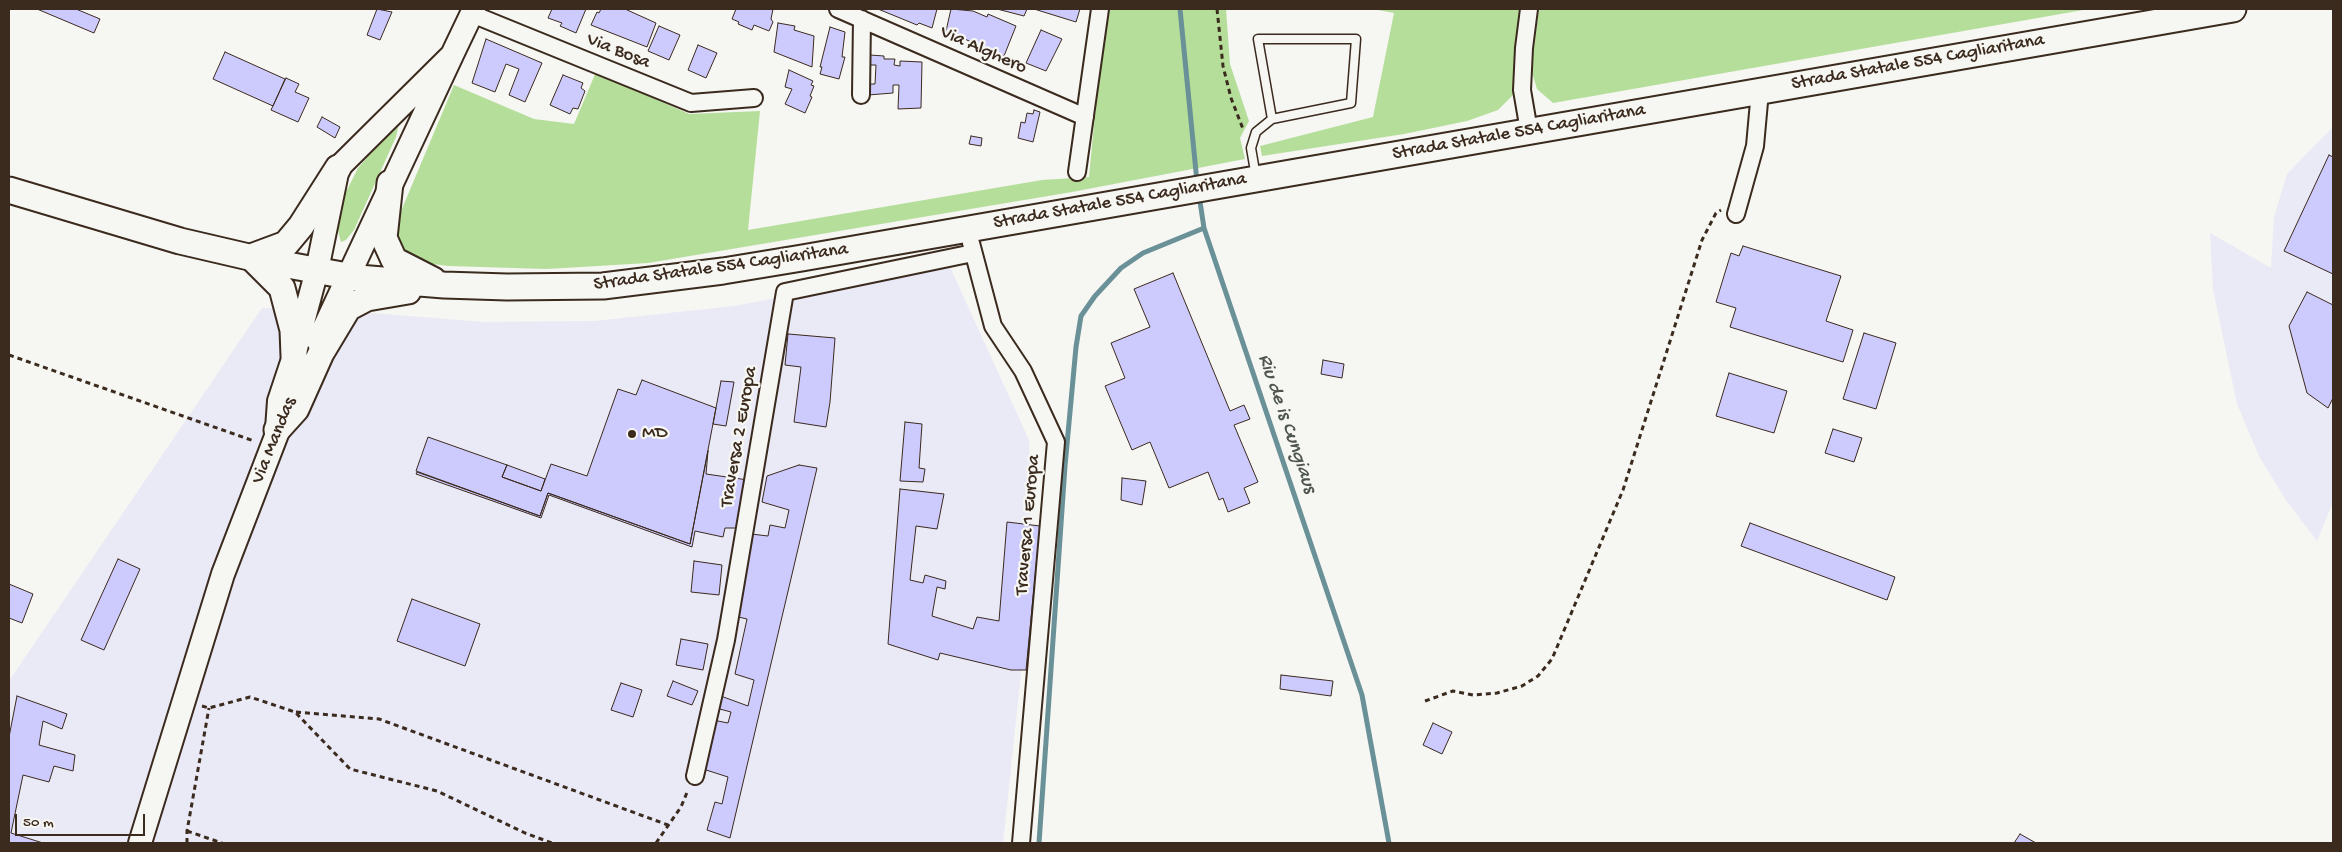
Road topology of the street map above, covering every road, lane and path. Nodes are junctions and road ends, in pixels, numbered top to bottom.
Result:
1 (838, 9) edge
2 (1100, 9) edge
3 (1217, 9) edge
4 (1529, 9) edge
5 (2233, 9) edge
6 (473, 11) edge
7 (862, 19) junction
8 (452, 55) junction
9 (1760, 91) junction
10 (861, 95) dead end
11 (754, 98) dead end
12 (1085, 117) junction
13 (1272, 119) junction
14 (1529, 131) junction
15 (1253, 140) junction
16 (338, 168) junction
17 (1076, 172) dead end
18 (1248, 180) junction
19 (390, 183) junction
20 (9, 190) edge
21 (1742, 194) junction
22 (1736, 214) dead end
23 (967, 229) junction
24 (973, 253) junction
25 (251, 257) junction
26 (317, 270) junction
27 (347, 276) junction
28 (444, 285) junction
29 (9, 355) edge
30 (294, 356) junction
31 (274, 439) junction
32 (182, 701) junction
33 (1425, 701) dead end
34 (209, 708) junction
35 (296, 712) junction
36 (695, 776) joint
37 (668, 825) junction
38 (187, 831) junction
39 (140, 843) edge
40 (187, 843) edge
41 (222, 843) edge
42 (552, 843) edge
43 (656, 843) edge
44 (1021, 843) edge

1 - 7 street, Via Alghero
2 - 12 street
3 - 15 path
4 - 14 street
5 - 9 main road, Strada Statale 554 Cagliaritana
6 - 8 street, Via Mandas
6 - 11 street, Via Bosa
7 - 10 street
7 - 12 street, Via Alghero
8 - 16 street
8 - 19 street, Via Mandas
9 - 14 main road, Strada Statale 554 Cagliaritana
9 - 21 street
12 - 17 street
13 - 13 lane
13 - 15 lane
14 - 18 main road, Strada Statale 554 Cagliaritana
15 - 18 lane
16 - 25 main road
16 - 26 street
18 - 23 main road, Strada Statale 554 Cagliaritana
19 - 27 street, Via Mandas
19 - 28 main road
20 - 25 main road, Strada Statale 554 Cagliaritana
21 - 22 street
21 - 33 path
23 - 24 street, Traversa 1 Europa
23 - 28 main road, Strada Statale 554 Cagliaritana
24 - 36 street, Traversa 2 Europa
24 - 44 street, Traversa 1 Europa
25 - 26 main road, Strada Statale 554 Cagliaritana
25 - 30 main road
26 - 27 main road, Strada Statale 554 Cagliaritana
26 - 30 street
27 - 28 main road, Strada Statale 554 Cagliaritana
27 - 31 street, Via Mandas
28 - 31 main road
29 - 31 path
30 - 31 street
31 - 32 street, Via Mandas
32 - 34 path
32 - 39 street, Via Mandas
34 - 35 path
34 - 38 path
35 - 37 path
35 - 42 path
36 - 37 path
37 - 43 path
38 - 40 path
38 - 41 path

